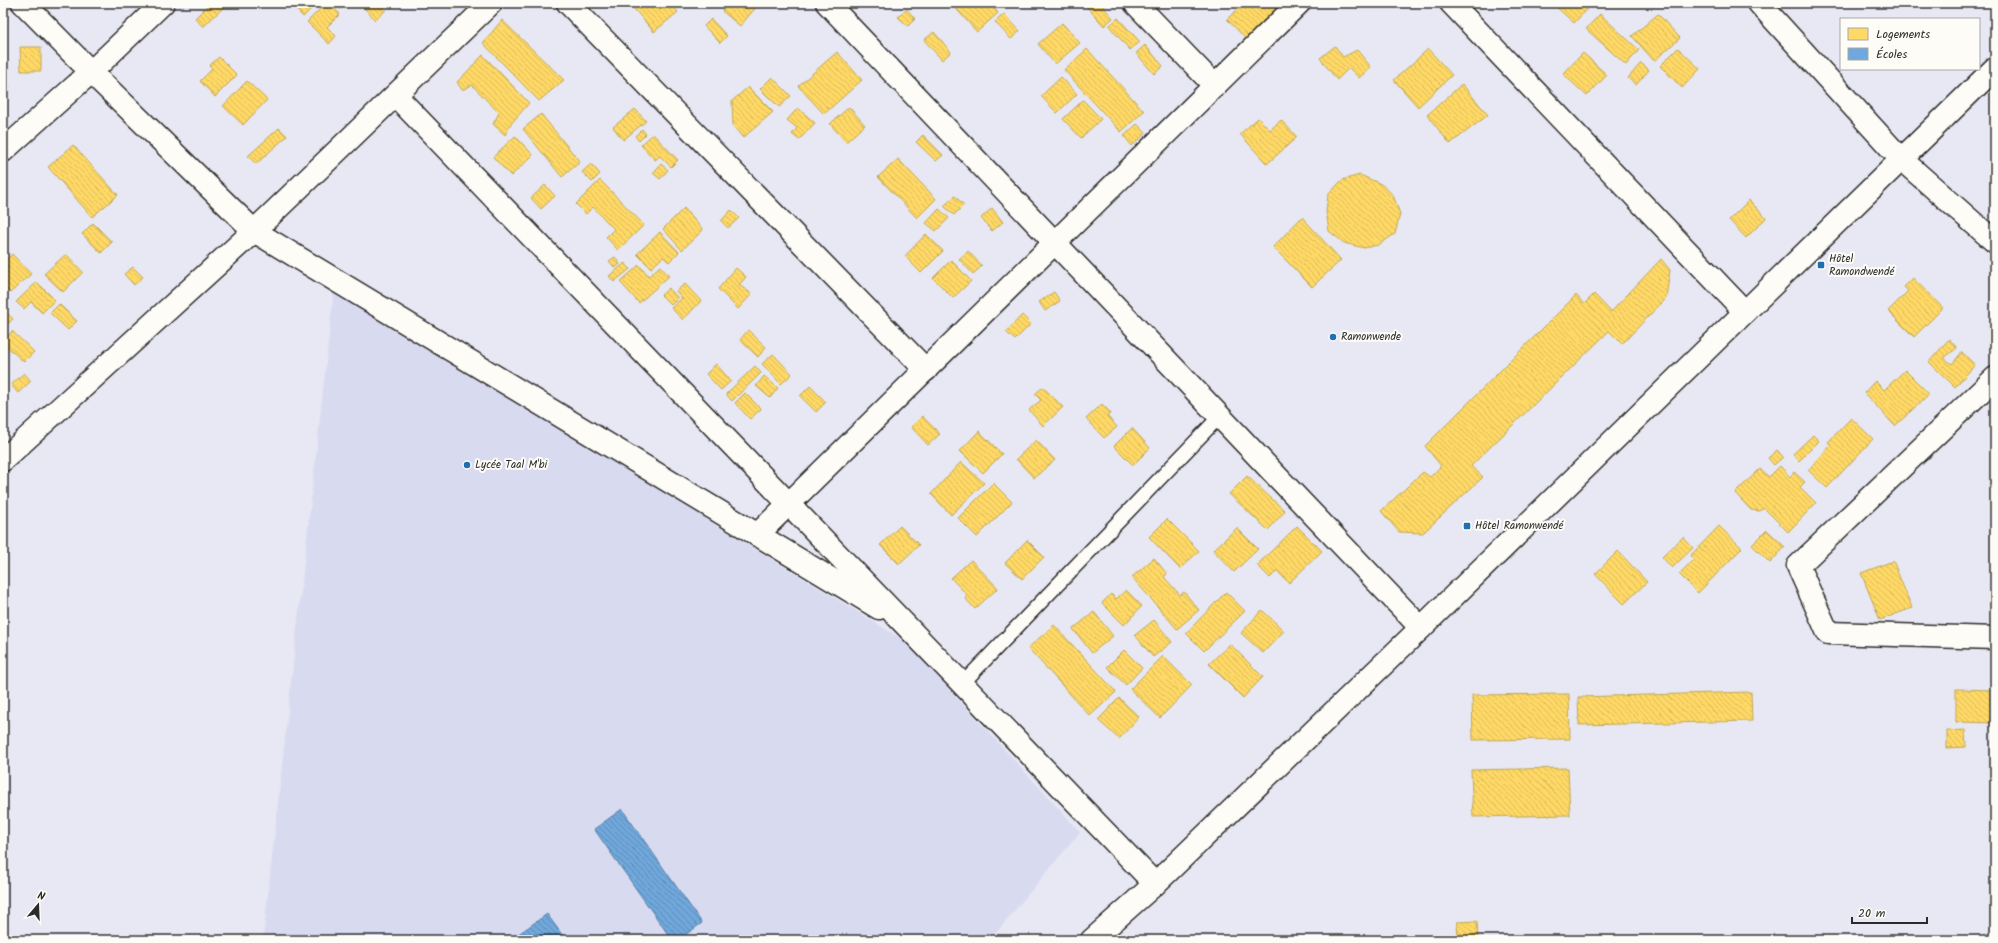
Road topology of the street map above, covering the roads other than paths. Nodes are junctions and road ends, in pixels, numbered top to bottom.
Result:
1 (23, 3) edge
2 (163, 3) edge
3 (491, 3) edge
4 (568, 3) edge
5 (827, 3) edge
6 (1135, 3) edge
7 (1299, 3) edge
8 (1450, 3) edge
9 (1759, 3) edge
10 (1995, 68) edge
11 (91, 72) junction
12 (1215, 86) junction
13 (396, 96) junction
14 (3, 151) edge
15 (1901, 159) junction
16 (254, 231) junction
17 (1995, 242) edge
18 (1055, 243) junction
19 (1745, 312) junction
20 (926, 370) junction
21 (1995, 378) edge
22 (1220, 416) junction
23 (3, 460) edge
24 (789, 504) junction
25 (758, 535) junction
26 (904, 623) junction
27 (1421, 628) junction
28 (1995, 638) edge
29 (962, 684) junction
30 (1155, 884) junction
31 (1092, 940) edge

1 - 11 street
2 - 11 street
3 - 13 street
4 - 20 street
5 - 18 street
6 - 12 street
7 - 12 street
8 - 19 street
9 - 15 street
10 - 15 street
11 - 14 street
11 - 16 street
12 - 18 street
13 - 16 street
13 - 24 street
15 - 17 street
15 - 19 street
16 - 23 street
16 - 25 street
18 - 20 street
18 - 22 street
19 - 27 street
20 - 24 street
21 - 28 street
22 - 27 street
22 - 29 lane
24 - 25 street
24 - 26 street
25 - 26 street
26 - 29 street
27 - 30 street
29 - 30 street
30 - 31 street

